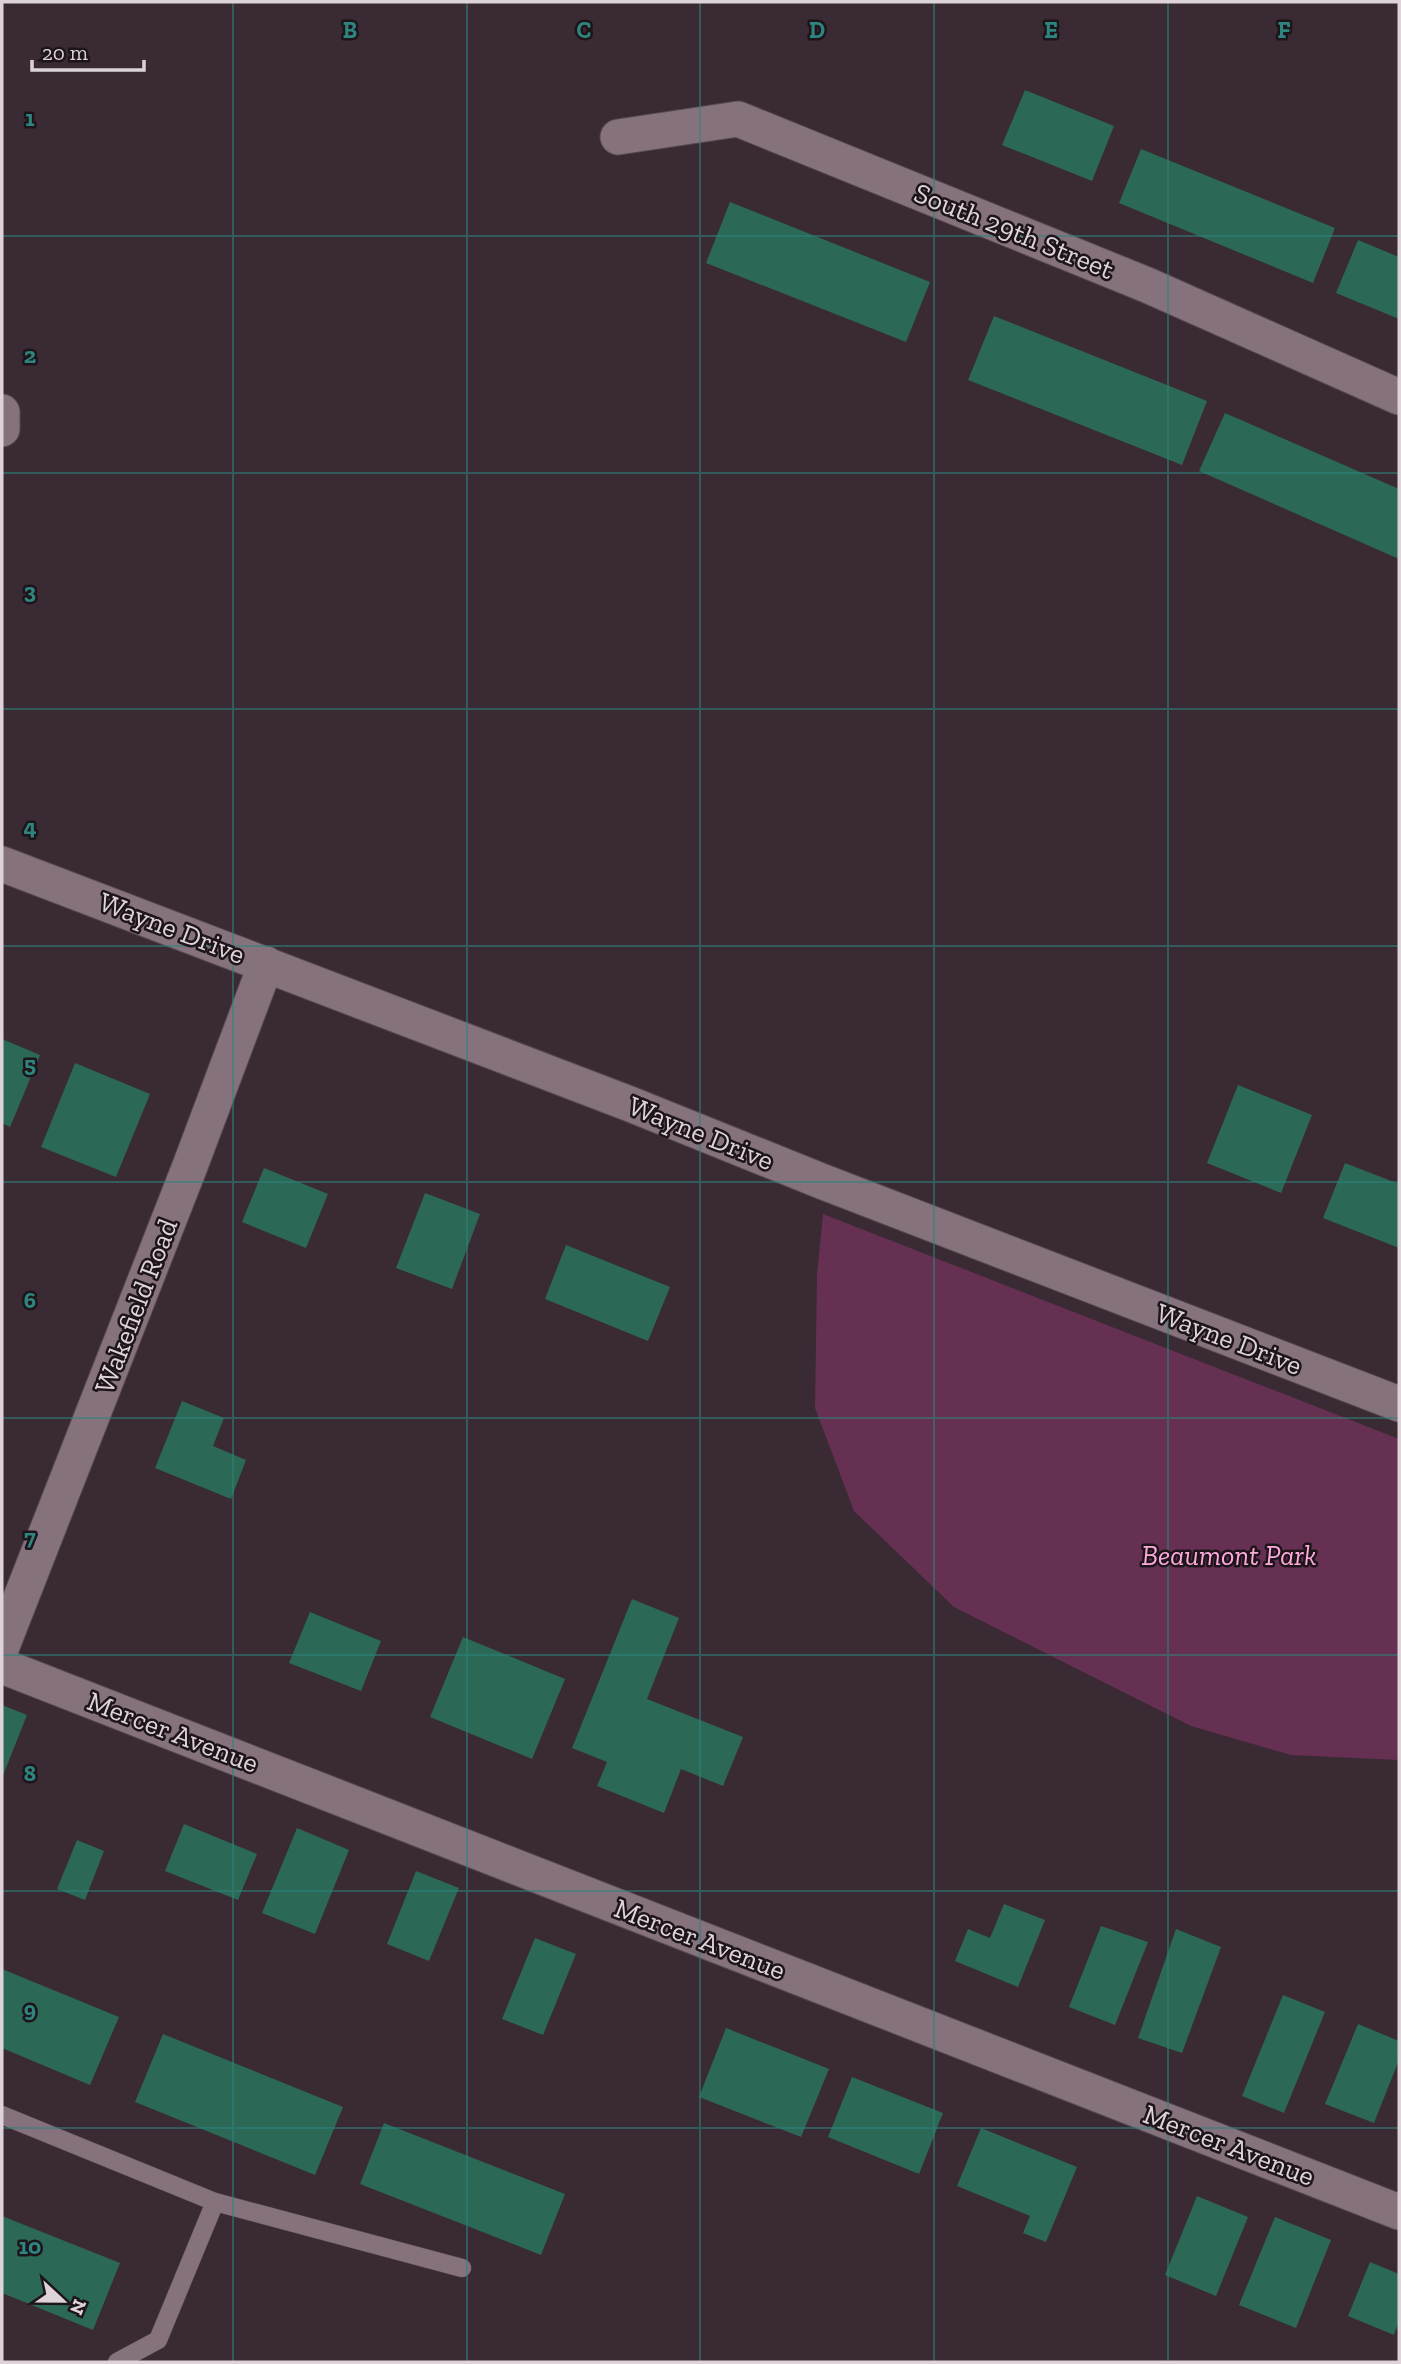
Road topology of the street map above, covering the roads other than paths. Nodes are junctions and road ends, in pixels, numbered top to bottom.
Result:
1 (618, 137) dead end
2 (1399, 397) edge
3 (2, 412) edge
4 (2, 429) edge
5 (2, 864) edge
6 (266, 964) junction
7 (1399, 1404) edge
8 (2, 1646) edge
9 (2, 1666) edge
10 (2, 2115) edge
11 (215, 2202) junction
12 (1399, 2212) edge
13 (462, 2268) dead end
14 (117, 2362) edge

1 - 2 street, South 29th Street
3 - 4 street
5 - 6 street, Wayne Drive
6 - 7 street, Wayne Drive
6 - 8 street, Wakefield Road
9 - 12 street, Mercer Avenue
10 - 11 lane
11 - 13 lane
11 - 14 lane

